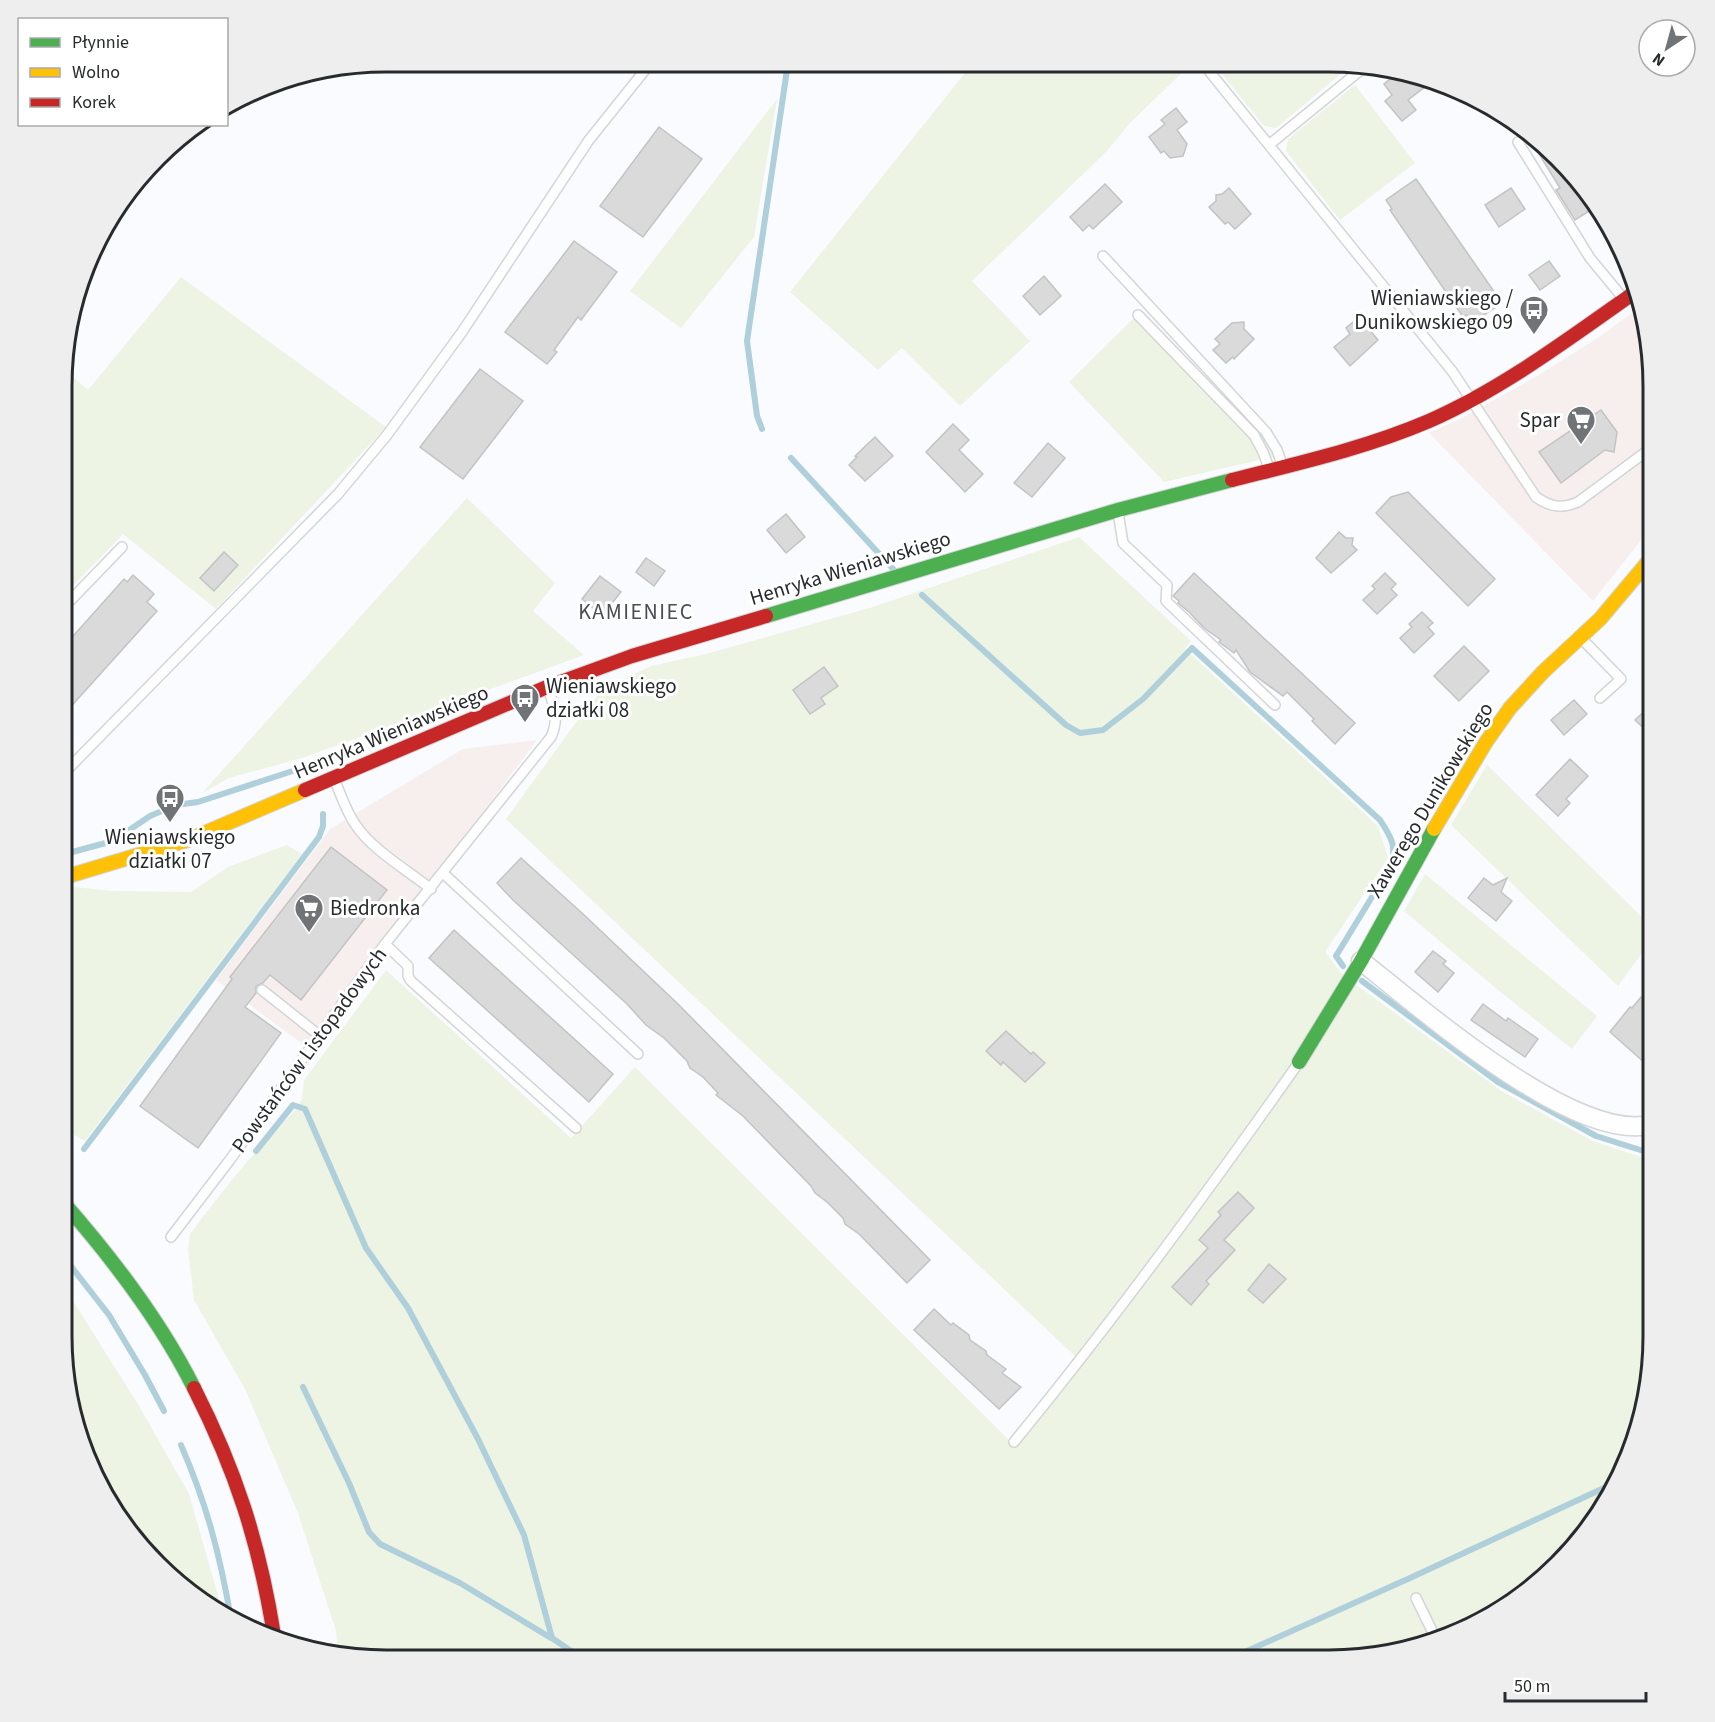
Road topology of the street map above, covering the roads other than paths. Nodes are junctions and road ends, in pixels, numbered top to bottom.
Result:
1 (643, 72) edge
2 (1210, 72) edge
3 (1356, 74) edge
4 (1518, 142) dead end
5 (1270, 144) junction
6 (1103, 256) dead end
7 (1629, 296) edge
8 (1624, 300) junction
9 (1138, 315) dead end
10 (1470, 399) junction
11 (1643, 454) edge
12 (1276, 468) junction
13 (1118, 510) junction
14 (122, 547) dead end
15 (1643, 568) edge
16 (72, 599) edge
17 (1580, 637) junction
18 (547, 687) junction
19 (1600, 698) dead end
20 (1275, 705) dead end
21 (72, 765) edge
22 (334, 779) junction
23 (443, 873) junction
24 (72, 876) edge
25 (430, 889) junction
26 (385, 944) junction
27 (1361, 962) junction
28 (262, 990) dead end
29 (320, 1036) junction
30 (638, 1054) dead end
31 (1299, 1062) joint
32 (1643, 1126) edge
33 (576, 1128) dead end
34 (72, 1212) edge
35 (171, 1237) dead end
36 (1014, 1442) dead end
37 (1416, 1598) dead end
38 (273, 1629) edge
39 (1433, 1632) edge

1 - 21 lane
2 - 5 lane
3 - 5 lane
4 - 8 lane
5 - 10 lane
6 - 12 lane
7 - 8 street, Henryka Wieniawskiego
8 - 10 street, Henryka Wieniawskiego
9 - 12 lane
10 - 11 lane
10 - 12 street, Henryka Wieniawskiego
12 - 13 street, Henryka Wieniawskiego
13 - 18 street, Henryka Wieniawskiego
13 - 20 lane
14 - 16 lane
15 - 17 street, Xawerego Dunikowskiego
17 - 19 lane
17 - 27 street, Xawerego Dunikowskiego
18 - 22 street, Henryka Wieniawskiego
18 - 23 lane, Powstańców Listopadowych
22 - 24 street, Henryka Wieniawskiego
22 - 25 lane
23 - 25 lane, Powstańców Listopadowych
23 - 30 lane
25 - 26 lane, Powstańców Listopadowych
26 - 29 lane, Powstańców Listopadowych
26 - 33 lane
27 - 31 street, Xawerego Dunikowskiego
27 - 32 street
28 - 29 lane
29 - 35 lane, Powstańców Listopadowych
31 - 36 lane
34 - 38 street
37 - 39 lane

